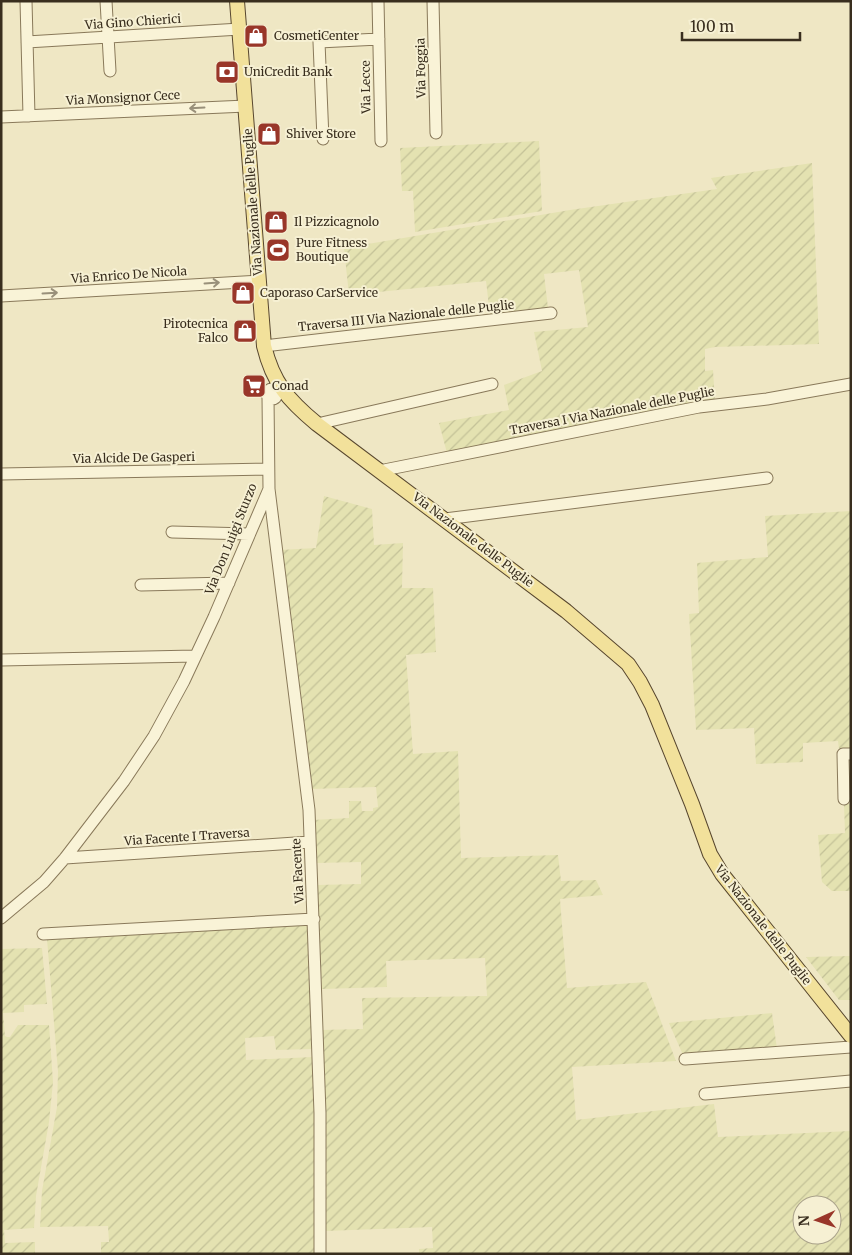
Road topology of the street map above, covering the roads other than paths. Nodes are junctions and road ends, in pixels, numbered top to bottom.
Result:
1 (26, 1) edge
2 (106, 1) edge
3 (238, 1) edge
4 (378, 1) edge
5 (433, 1) edge
6 (240, 29) junction
7 (108, 37) junction
8 (379, 39) junction
9 (27, 42) junction
10 (110, 71) dead end
11 (246, 106) junction
12 (29, 116) junction
13 (1, 117) edge
14 (436, 134) dead end
15 (323, 138) dead end
16 (381, 141) dead end
17 (259, 281) junction
18 (1, 296) edge
19 (551, 313) dead end
20 (264, 346) junction
21 (272, 372) junction
22 (492, 384) dead end
23 (851, 384) edge
24 (271, 395) junction
25 (291, 401) junction
26 (317, 424) junction
27 (268, 469) junction
28 (379, 470) junction
29 (1, 474) edge
30 (767, 478) dead end
31 (269, 489) junction
32 (445, 519) junction
33 (172, 532) dead end
34 (250, 534) junction
35 (229, 583) junction
36 (142, 585) dead end
37 (195, 656) junction
38 (1, 660) edge
39 (851, 754) edge
40 (844, 799) dead end
41 (310, 842) junction
42 (65, 858) junction
43 (1, 918) edge
44 (314, 919) junction
45 (43, 934) dead end
46 (851, 1036) edge
47 (851, 1047) edge
48 (685, 1059) dead end
49 (851, 1082) edge
50 (705, 1094) dead end
51 (320, 1254) edge

1 - 9 street
2 - 7 street
3 - 6 main road, Via Nazionale delle Puglie
4 - 8 street, Via Lecce
5 - 14 street, Via Foggia
6 - 7 street, Via Gino Chierici
6 - 11 main road, Via Nazionale delle Puglie
7 - 9 street, Via Gino Chierici
7 - 10 street
8 - 15 street
8 - 16 street, Via Lecce
9 - 12 street
11 -> 12 street, Via Monsignor Cece
11 - 17 main road, Via Nazionale delle Puglie
12 - 13 street, Via Monsignor Cece
18 -> 17 street, Via Enrico De Nicola
17 - 20 main road, Via Nazionale delle Puglie
19 - 20 street, Traversa III Via Nazionale delle Puglie
20 - 21 main road, Via Nazionale delle Puglie
21 - 24 street, Via Don Luigi Sturzo
21 - 25 main road, Via Nazionale delle Puglie
22 - 26 street
23 - 28 street, Traversa I Via Nazionale delle Puglie
24 - 25 street
24 - 27 street, Via Don Luigi Sturzo
25 - 26 main road, Via Nazionale delle Puglie
26 - 28 main road, Via Nazionale delle Puglie
27 - 29 street, Via Alcide De Gasperi
27 - 31 street, Via Don Luigi Sturzo
28 - 32 main road, Via Nazionale delle Puglie
30 - 32 street
31 - 34 street, Via Don Luigi Sturzo
31 - 41 street, Via Facente
32 - 46 main road, Via Nazionale delle Puglie
33 - 34 street
34 - 35 street, Via Don Luigi Sturzo
35 - 36 street
35 - 37 street, Via Don Luigi Sturzo
37 - 38 street
37 - 42 street, Via Don Luigi Sturzo
39 - 40 street
41 - 42 street, Via Facente I Traversa
41 - 44 street, Via Facente
42 - 43 street, Via Don Luigi Sturzo
44 - 45 street
44 - 51 street, Via Facente
47 - 48 street
49 - 50 street

